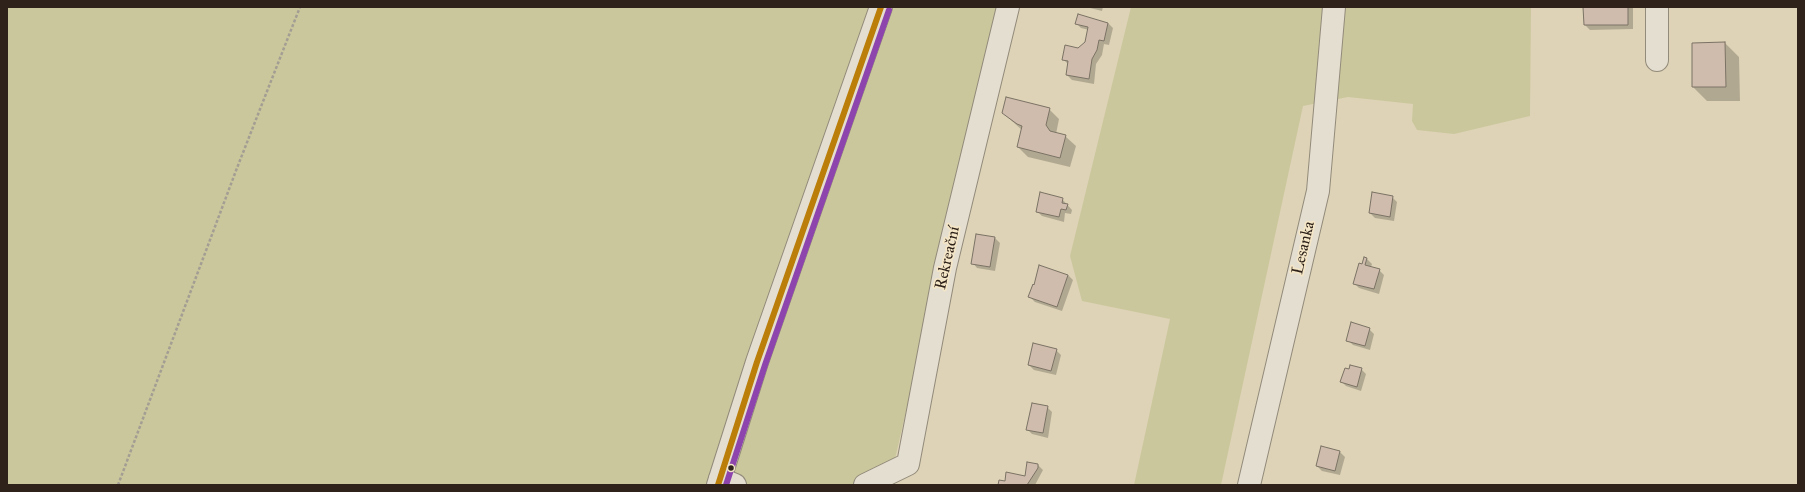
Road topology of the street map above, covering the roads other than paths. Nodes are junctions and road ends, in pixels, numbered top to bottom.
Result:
1 (881, 7) edge
2 (1008, 7) edge
3 (1334, 7) edge
4 (1657, 7) edge
5 (1657, 60) dead end
6 (724, 483) edge
7 (866, 485) edge
8 (1250, 485) edge

1 - 6 street
2 - 7 street, Rekreační
3 - 8 street, Lesanka
4 - 5 street

